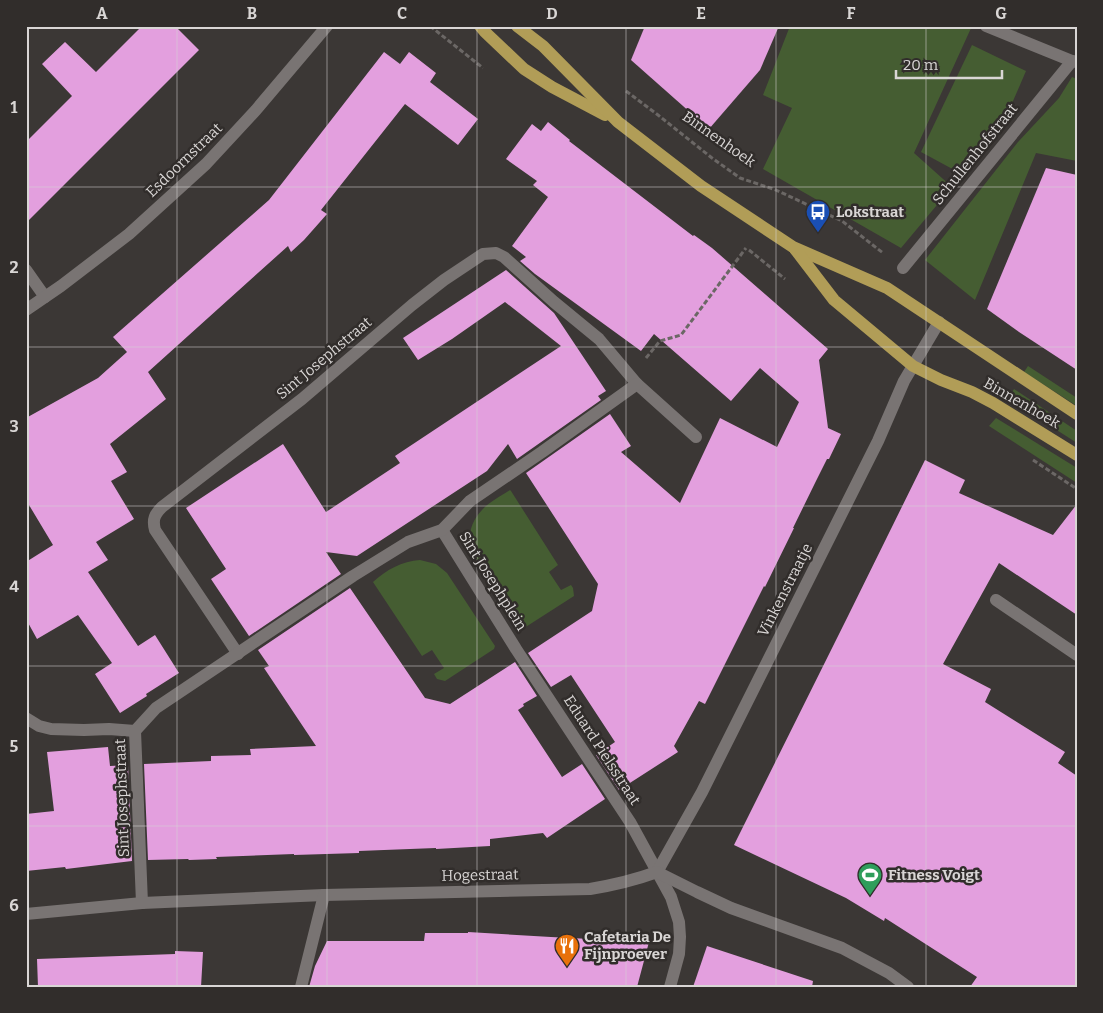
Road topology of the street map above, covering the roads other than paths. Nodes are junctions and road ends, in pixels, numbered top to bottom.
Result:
1 (327, 26) edge
2 (480, 26) edge
3 (517, 26) edge
4 (986, 26) edge
5 (1074, 62) edge
6 (618, 122) junction
7 (793, 246) junction
8 (903, 268) road end
9 (26, 270) edge
10 (44, 297) junction
11 (26, 310) edge
12 (939, 322) junction
13 (913, 366) junction
14 (637, 384) junction
15 (1077, 414) edge
16 (696, 436) dead end
17 (1077, 455) edge
18 (442, 530) junction
19 (996, 600) dead end
20 (516, 649) joint
21 (238, 654) junction
22 (1077, 654) edge
23 (26, 718) edge
24 (135, 731) junction
25 (657, 872) junction
26 (324, 895) junction
27 (142, 903) junction
28 (26, 914) edge
29 (300, 987) edge
30 (670, 987) edge
31 (908, 987) edge

1 - 10 street, Esdoornstraat
2 - 6 main road, Binnenhoek
3 - 6 main road, Binnenhoek
4 - 5 street, Schullenhofstraat
5 - 8 street, Schullenhofstraat
6 - 7 main road, Binnenhoek
7 - 12 main road, Binnenhoek
7 - 13 main road, Binnenhoek
9 - 10 street
10 - 11 street, Esdoornstraat
12 - 13 street, Vinkenstraatje
12 - 15 main road, Binnenhoek
13 - 17 main road, Binnenhoek
13 - 25 street, Vinkenstraatje
14 - 16 street, Sint Josephstraat
14 - 18 street, Sint Josephstraat
14 - 21 street, Sint Josephstraat
18 - 20 street, Sint Josephplein
18 - 21 street, Sint Josephstraat
19 - 22 street
20 - 25 street, Eduard Pielsstraat
21 - 24 street, Sint Josephstraat
23 - 24 street
24 - 27 street, Sint Josephstraat
25 - 26 street, Hogestraat
25 - 30 street, Eduard Pielsstraat
25 - 31 street
26 - 27 street, Hogestraat
26 - 29 street
27 - 28 street, Hogestraat

